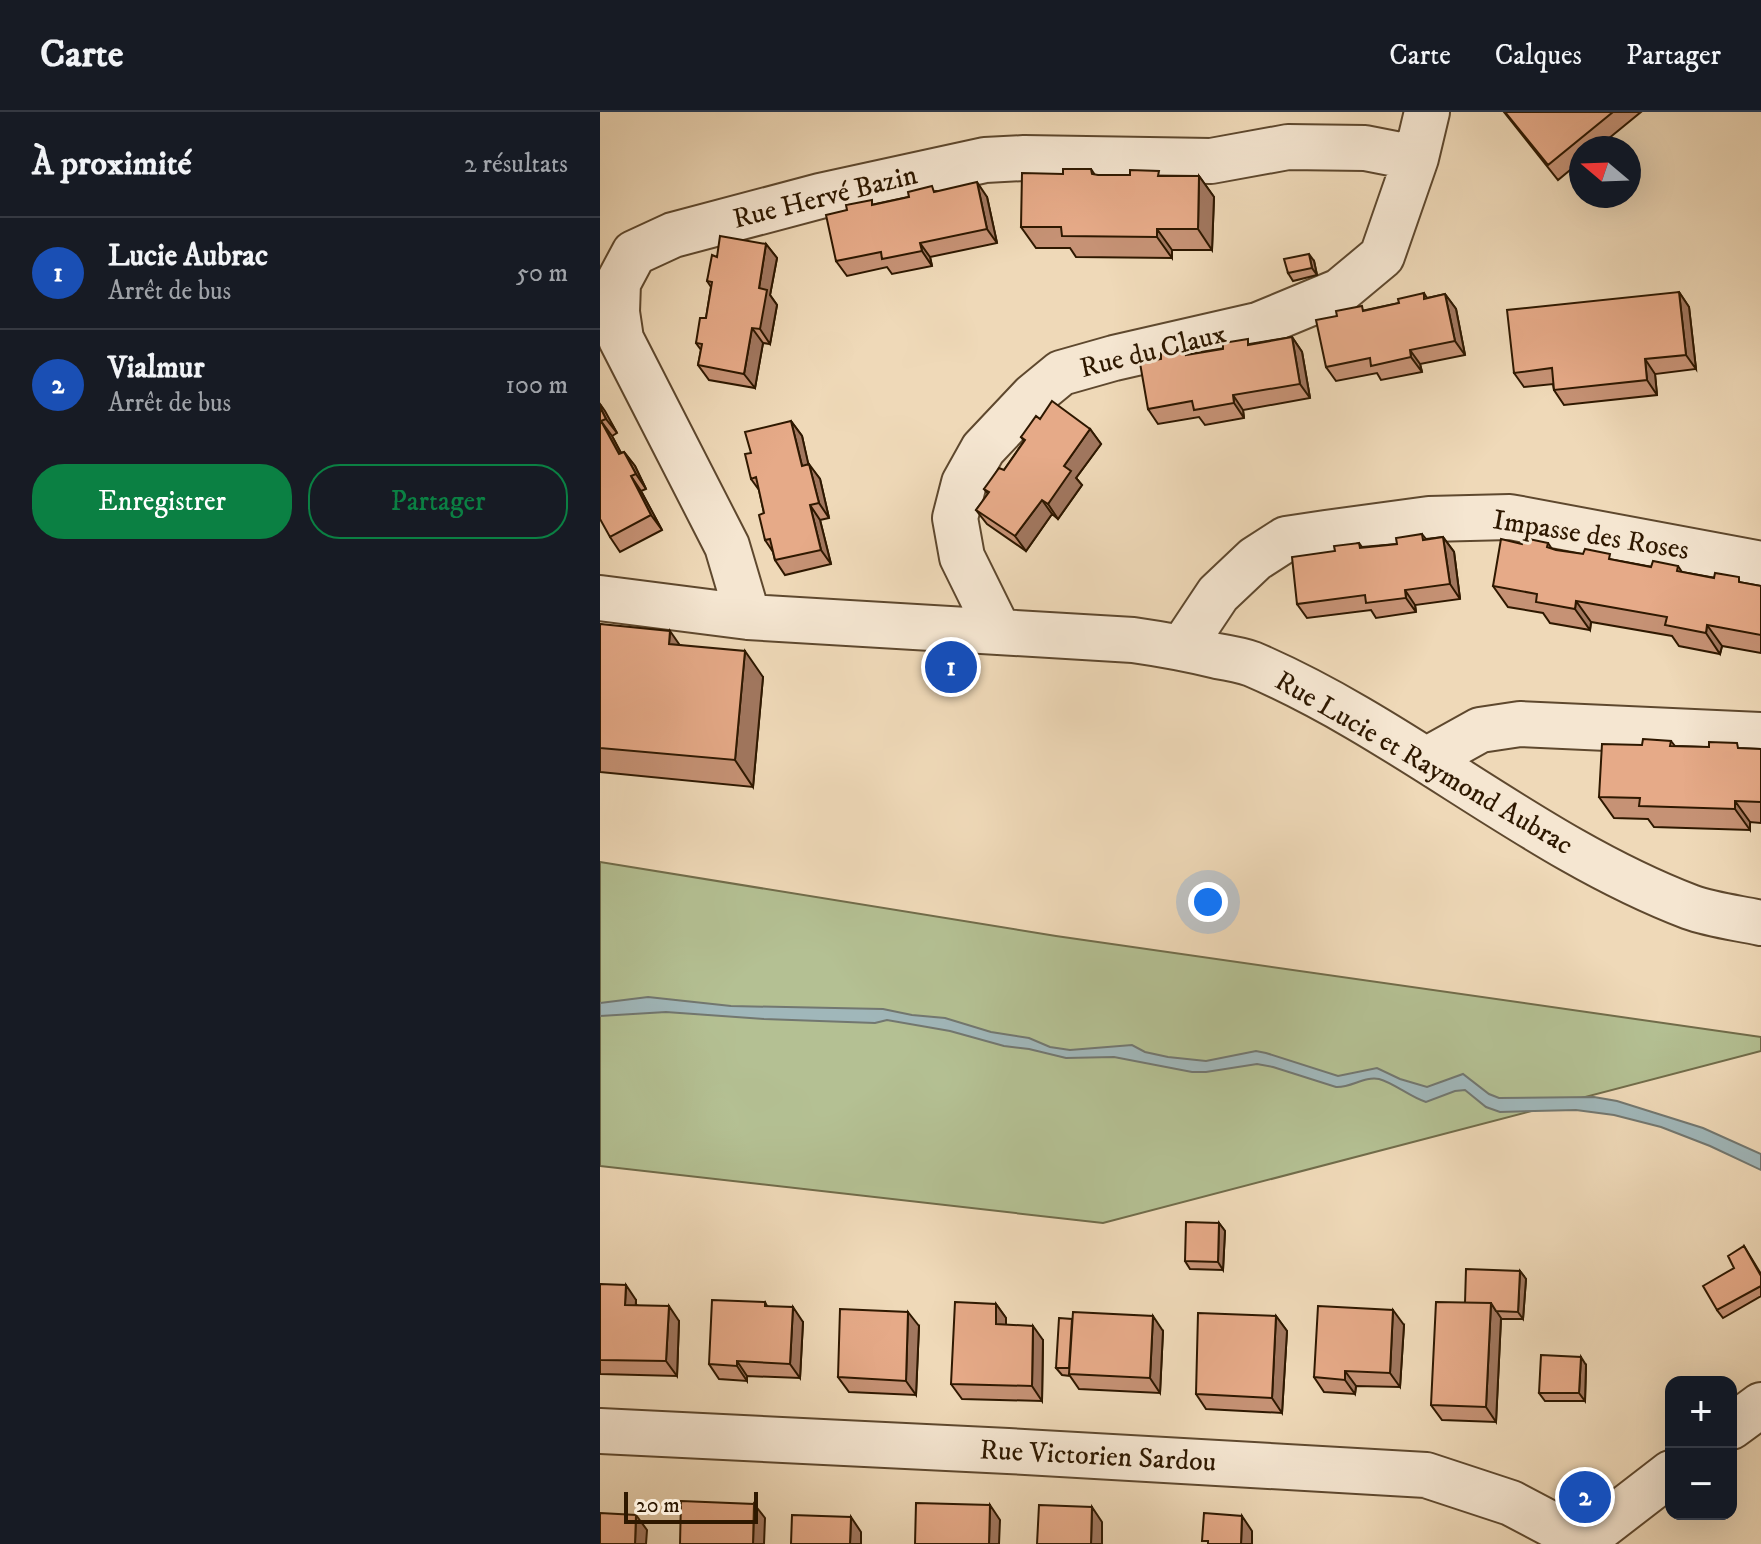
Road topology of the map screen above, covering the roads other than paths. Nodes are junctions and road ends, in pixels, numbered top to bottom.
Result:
1 (1427, 112) edge
2 (1416, 158) junction
3 (1761, 564) edge
4 (600, 598) edge
5 (748, 617) junction
6 (999, 632) junction
7 (1182, 648) junction
8 (1761, 735) edge
9 (1426, 760) junction
10 (1761, 923) edge
11 (1761, 1405) edge
12 (1737, 1423) edge
13 (600, 1431) edge
14 (1665, 1478) edge
15 (1581, 1542) edge

1 - 2 street, Rue du Claux
2 - 5 street, Rue Hervé Bazin
2 - 6 street, Rue du Claux
3 - 7 street, Impasse des Roses
4 - 5 street, Rue Lucie et Raymond Aubrac
5 - 6 street, Rue Lucie et Raymond Aubrac
6 - 7 street, Rue Lucie et Raymond Aubrac
7 - 9 street, Rue Lucie et Raymond Aubrac
8 - 9 street
9 - 10 street, Rue Lucie et Raymond Aubrac
11 - 12 street
13 - 15 street, Rue Victorien Sardou
14 - 15 street

